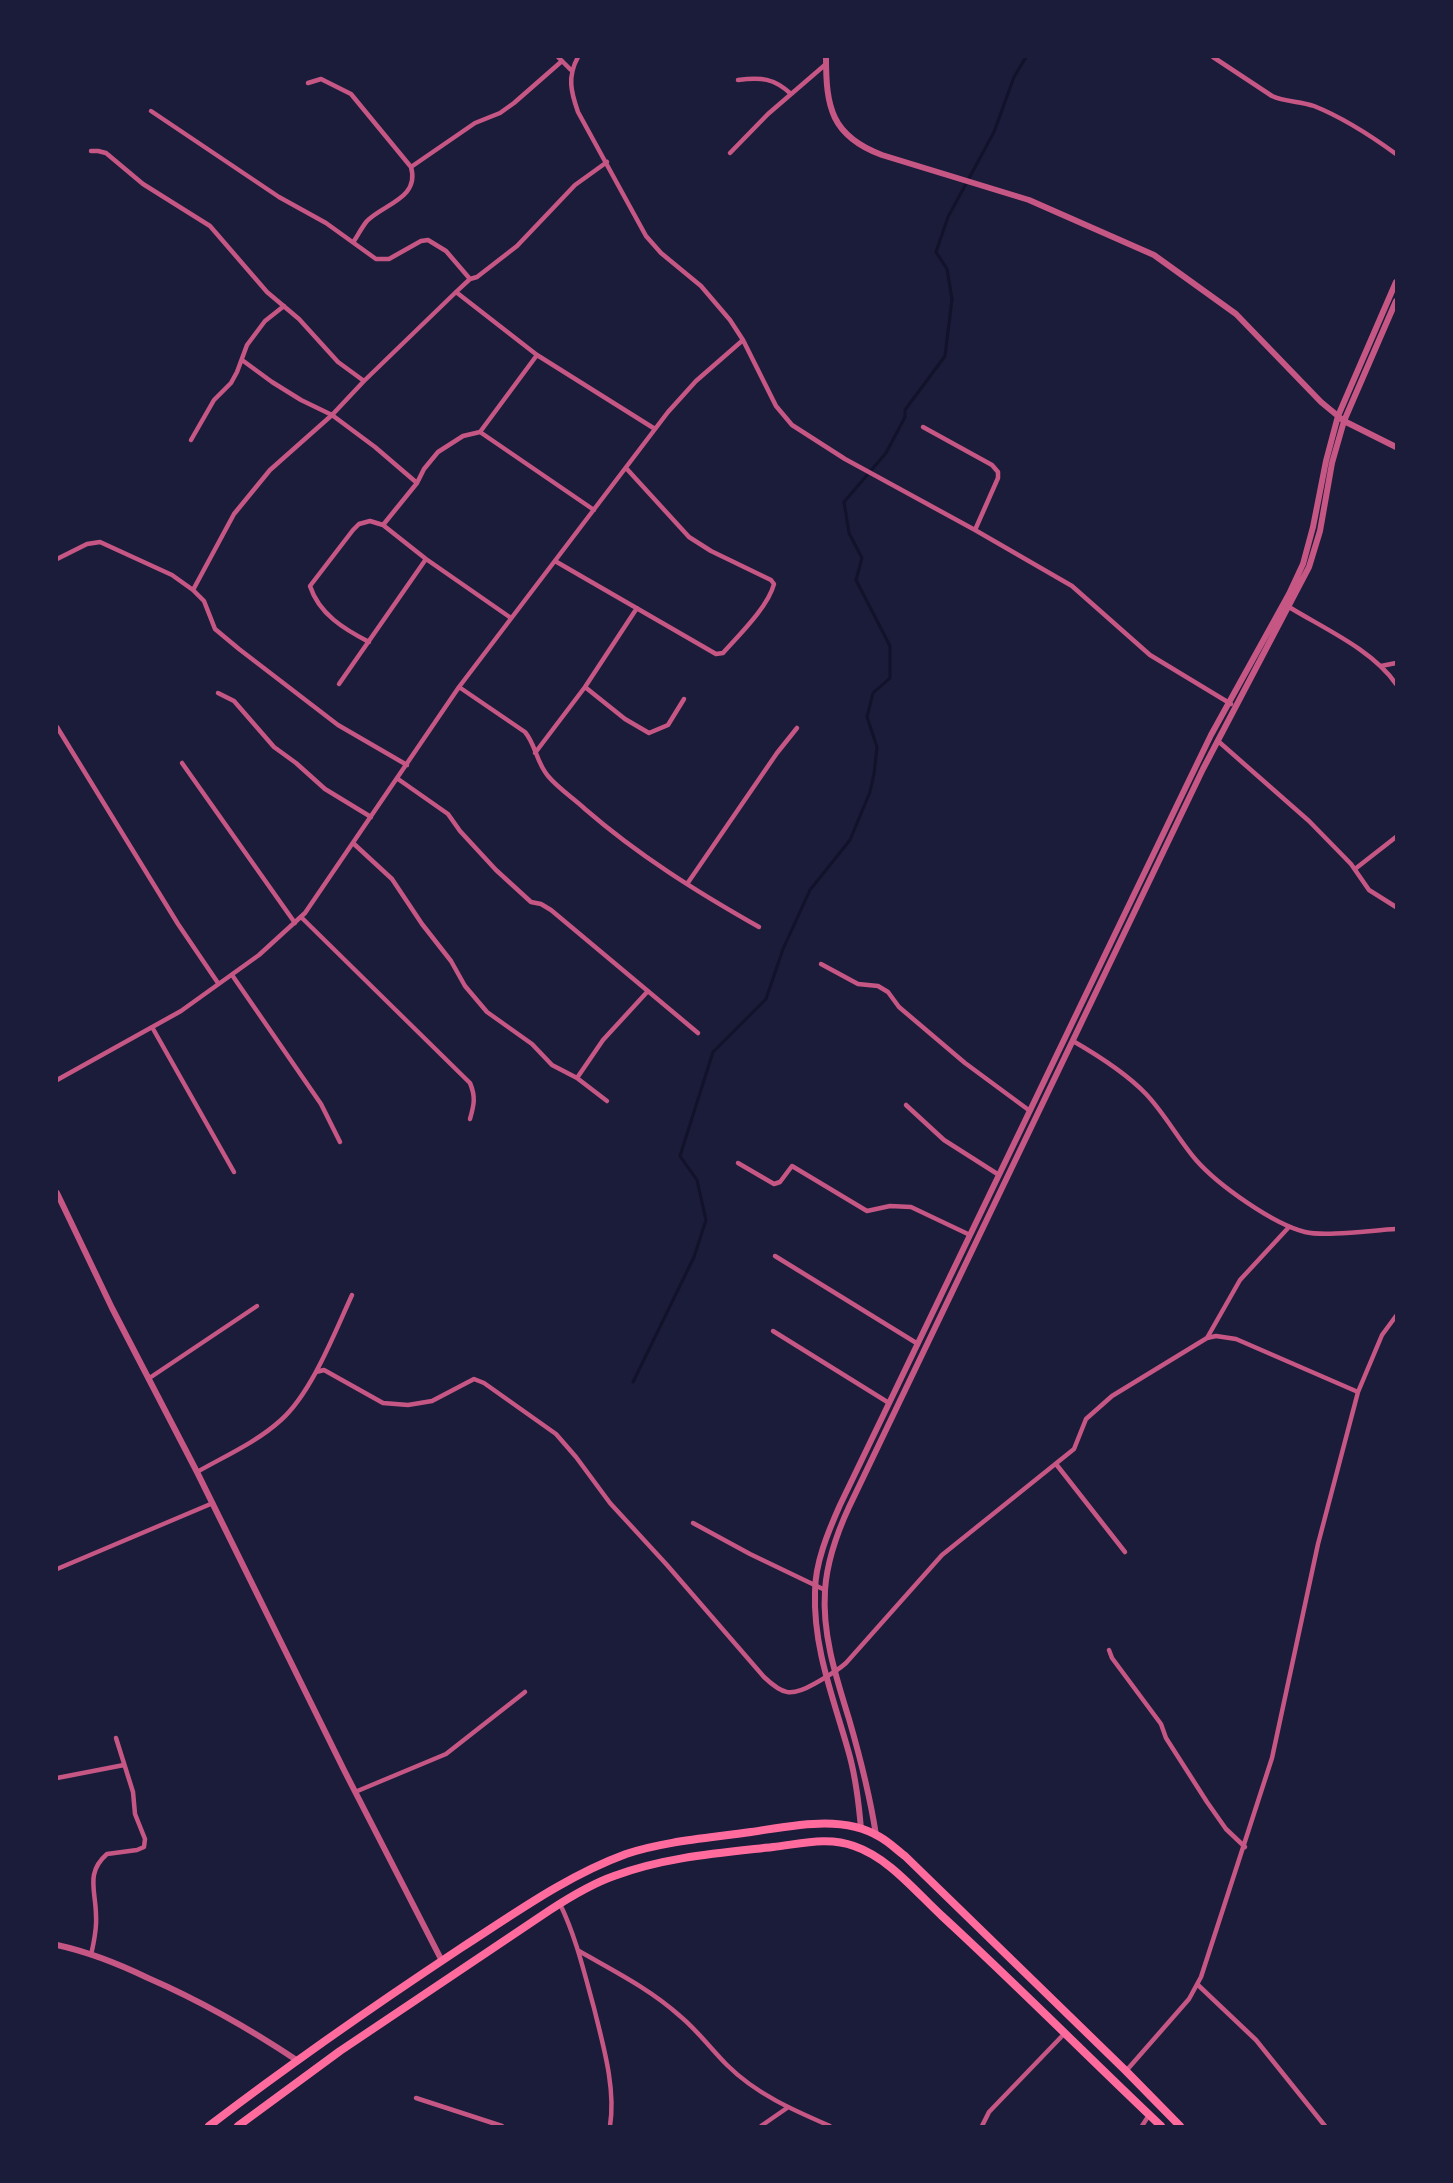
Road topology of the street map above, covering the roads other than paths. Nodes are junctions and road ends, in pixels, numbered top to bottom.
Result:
1 (578, 57) edge
2 (1213, 57) edge
3 (560, 59) edge
4 (826, 61) edge
5 (571, 70) junction
6 (738, 80) dead end
7 (308, 83) dead end
8 (791, 94) junction
9 (151, 111) dead end
10 (91, 151) dead end
11 (730, 153) dead end
12 (1396, 154) edge
13 (607, 162) junction
14 (411, 166) junction
15 (354, 242) junction
16 (470, 279) junction
17 (1396, 282) edge
18 (456, 292) junction
19 (1396, 301) edge
20 (284, 306) junction
21 (743, 340) junction
22 (537, 355) junction
23 (242, 360) junction
24 (364, 381) junction
25 (332, 415) junction
26 (1338, 416) junction
27 (1344, 421) junction
28 (923, 427) dead end
29 (656, 429) junction
30 (480, 432) junction
31 (191, 440) dead end
32 (1396, 447) edge
33 (626, 468) junction
34 (417, 483) junction
35 (594, 510) junction
36 (383, 525) junction
37 (975, 530) junction
38 (57, 559) edge
39 (426, 559) junction
40 (555, 561) junction
41 (193, 590) junction
42 (1289, 607) junction
43 (637, 608) junction
44 (511, 618) junction
45 (369, 642) junction
46 (1396, 663) edge
47 (1381, 666) junction
48 (339, 684) dead end
49 (1396, 684) edge
50 (459, 687) junction
51 (585, 687) junction
52 (219, 693) dead end
53 (684, 699) dead end
54 (1229, 703) junction
55 (1236, 707) junction
56 (57, 728) edge
57 (797, 728) dead end
58 (1218, 741) junction
59 (535, 753) junction
60 (182, 763) dead end
61 (407, 765) junction
62 (398, 779) junction
63 (370, 817) junction
64 (1396, 837) edge
65 (353, 843) junction
66 (1355, 869) junction
67 (687, 884) junction
68 (1396, 907) edge
69 (301, 917) junction
70 (295, 923) junction
71 (759, 927) dead end
72 (821, 964) dead end
73 (232, 975) junction
74 (218, 983) junction
75 (648, 991) junction
76 (152, 1027) junction
77 (698, 1033) dead end
78 (1073, 1041) junction
79 (577, 1078) junction
80 (57, 1080) edge
81 (607, 1101) dead end
82 (906, 1105) dead end
83 (1030, 1111) junction
84 (470, 1119) dead end
85 (340, 1142) dead end
86 (738, 1163) dead end
87 (234, 1172) dead end
88 (999, 1175) junction
89 (57, 1193) edge
90 (1289, 1227) junction
91 (1396, 1229) edge
92 (970, 1235) junction
93 (774, 1256) dead end
94 (352, 1295) dead end
95 (257, 1306) dead end
96 (1396, 1316) edge
97 (773, 1331) dead end
98 (1207, 1338) junction
99 (918, 1344) junction
100 (316, 1372) junction
101 (148, 1379) junction
102 (1358, 1392) junction
103 (889, 1403) junction
104 (1056, 1464) junction
105 (197, 1472) junction
106 (213, 1503) junction
107 (693, 1523) dead end
108 (1125, 1552) dead end
109 (57, 1569) edge
110 (815, 1584) junction
111 (825, 1590) junction
112 (1109, 1650) dead end
113 (834, 1674) junction
114 (826, 1678) junction
115 (525, 1692) dead end
116 (116, 1738) dead end
117 (124, 1765) junction
118 (57, 1778) edge
119 (355, 1792) junction
120 (861, 1829) junction
121 (876, 1835) junction
122 (1245, 1847) junction
123 (560, 1904) junction
124 (984, 1932) junction
125 (972, 1943) junction
126 (57, 1946) edge
127 (579, 1951) junction
128 (92, 1955) junction
129 (442, 1961) junction
130 (1198, 1985) junction
131 (1064, 2034) junction
132 (298, 2061) junction
133 (1126, 2071) junction
134 (416, 2098) dead end
135 (787, 2108) junction
136 (1149, 2115) junction
137 (208, 2126) edge
138 (238, 2126) edge
139 (502, 2126) edge
140 (610, 2126) edge
141 (761, 2126) edge
142 (830, 2126) edge
143 (982, 2126) edge
144 (1142, 2126) edge
145 (1161, 2126) edge
146 (1180, 2126) edge
147 (1325, 2126) edge

1 - 5 street
2 - 12 street
3 - 5 street
3 - 14 street
4 - 8 street
4 - 26 street
5 - 13 street
6 - 8 street
7 - 14 street
8 - 11 street
9 - 15 street
10 - 20 street
13 - 16 street
13 - 21 street
14 - 15 street
15 - 16 street
16 - 18 street
17 - 26 street
18 - 22 street
18 - 24 street
19 - 27 street
20 - 23 street
20 - 24 street
21 - 29 street
21 - 37 street
22 - 29 street
22 - 30 street
23 - 25 street
23 - 31 street
24 - 25 street
25 - 34 street
25 - 41 street
26 - 27 street
26 - 54 street
27 - 32 street
27 - 42 street
28 - 37 street
29 - 33 street
30 - 34 street
30 - 35 street
33 - 35 street
33 - 43 street
34 - 36 street
35 - 40 street
36 - 39 street
36 - 45 street
37 - 54 street
38 - 41 street
39 - 44 street
39 - 45 street
40 - 43 street
40 - 44 street
41 - 61 street
42 - 47 street
42 - 55 street
43 - 51 street
44 - 50 street
45 - 48 street
46 - 47 street
47 - 49 street
50 - 59 street
50 - 61 street
51 - 53 street
51 - 59 street
52 - 63 street
54 - 55 street
54 - 83 street
55 - 58 street
56 - 74 street
57 - 67 street
58 - 66 street
58 - 78 street
59 - 67 street
60 - 70 street
61 - 62 street
62 - 63 street
62 - 75 street
63 - 65 street
64 - 66 street
65 - 69 street
65 - 79 street
66 - 68 street
67 - 71 street
69 - 70 street
69 - 84 street
70 - 73 street
72 - 83 street
73 - 74 street
73 - 85 street
74 - 76 street
75 - 77 street
75 - 79 street
76 - 80 street
76 - 87 street
78 - 90 street
78 - 111 street
79 - 81 street
82 - 88 street
83 - 88 street
86 - 92 street
88 - 92 street
89 - 101 street
90 - 91 street
90 - 98 street
92 - 99 street
93 - 99 street
94 - 100 street
95 - 101 street
96 - 102 street
97 - 103 street
98 - 102 street
98 - 104 street
99 - 103 street
100 - 105 street
100 - 114 street
101 - 105 street
102 - 122 street
103 - 110 street
104 - 108 street
104 - 113 street
105 - 106 street
106 - 109 street
106 - 119 street
107 - 110 street
110 - 111 street
110 - 114 street
111 - 113 street
112 - 122 street
113 - 114 street
113 - 121 street
114 - 120 street
115 - 119 street
116 - 117 street
117 - 118 street
117 - 128 street
119 - 129 street
120 - 121 highway
120 - 129 highway
121 - 124 highway
122 - 130 street
123 - 125 highway
123 - 127 street
123 - 138 highway
124 - 125 highway
124 - 133 highway
125 - 131 highway
126 - 128 street
127 - 135 street
127 - 140 street
128 - 132 street
129 - 132 highway
130 - 133 street
130 - 147 street
131 - 136 highway
131 - 143 street
132 - 137 highway
133 - 146 highway
134 - 139 street
135 - 141 street
135 - 142 street
136 - 144 street
136 - 145 highway

